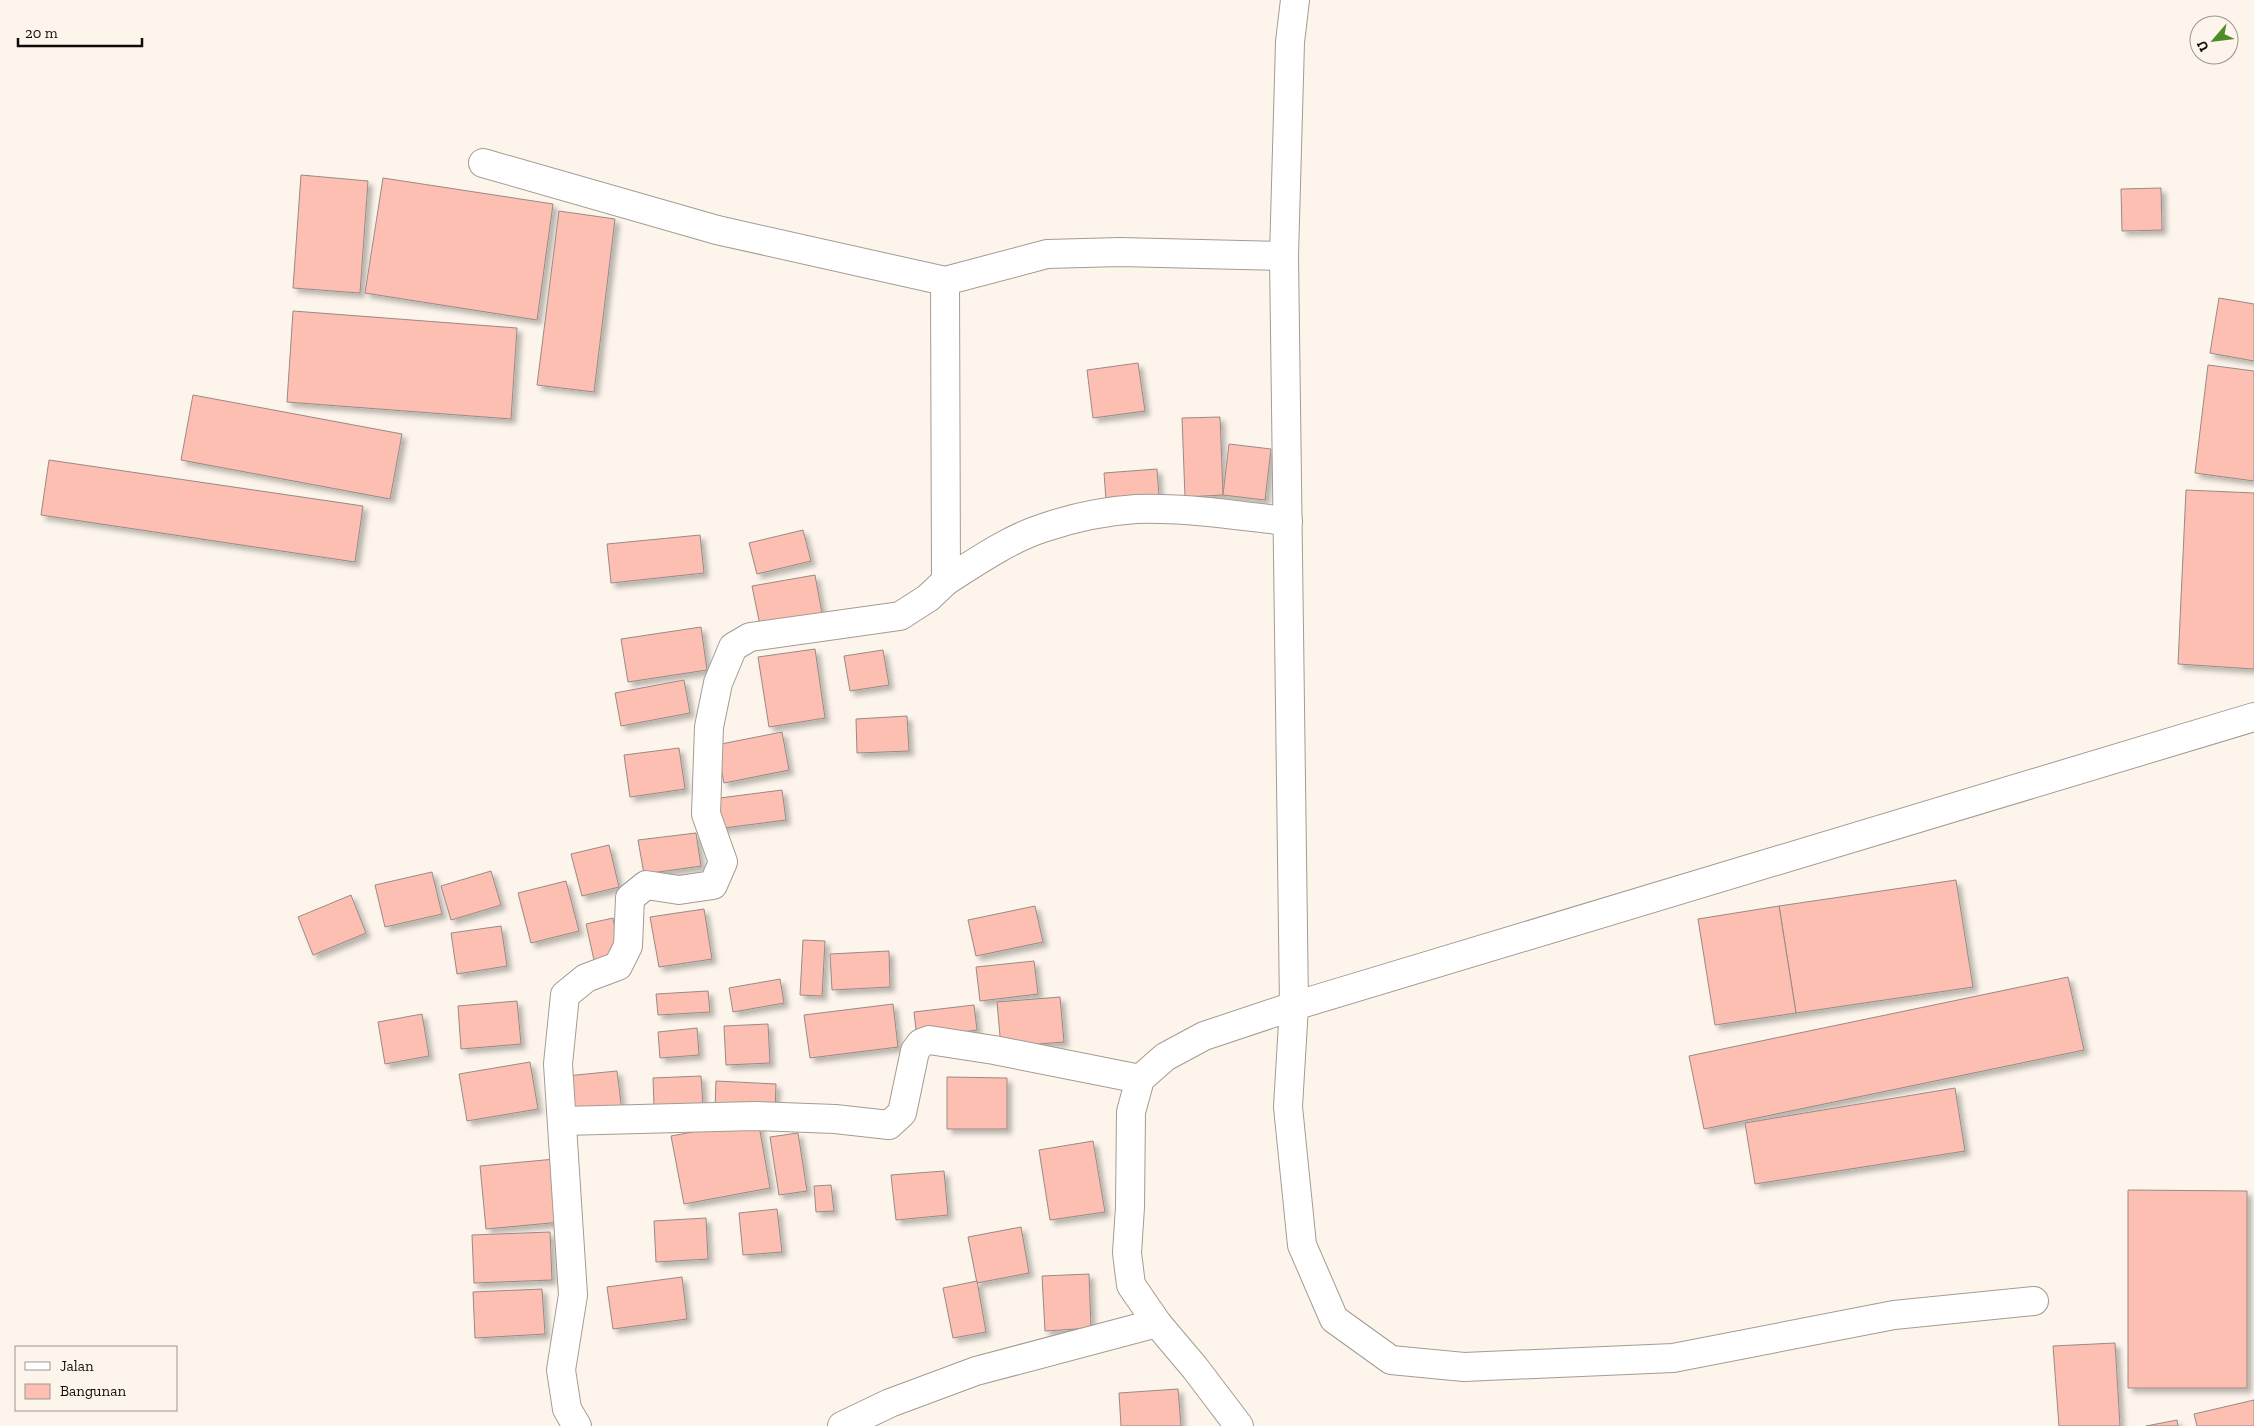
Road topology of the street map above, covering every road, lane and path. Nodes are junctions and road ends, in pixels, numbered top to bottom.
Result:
1 (1295, 0) edge
2 (483, 163) dead end
3 (1284, 256) junction
4 (945, 281) junction
5 (1288, 522) junction
6 (946, 580) junction
7 (2254, 717) edge
8 (1294, 1006) junction
9 (1140, 1079) junction
10 (562, 1121) junction
11 (2034, 1301) dead end
12 (1157, 1324) junction
13 (577, 1426) edge
14 (842, 1426) edge
15 (1238, 1426) edge

1 - 3 street
2 - 4 street
3 - 4 street
3 - 5 street
4 - 6 street
5 - 6 street
5 - 8 street
6 - 10 street
7 - 8 street
8 - 9 street
8 - 11 street
9 - 10 street
9 - 12 street
10 - 13 street
12 - 14 street
12 - 15 street

